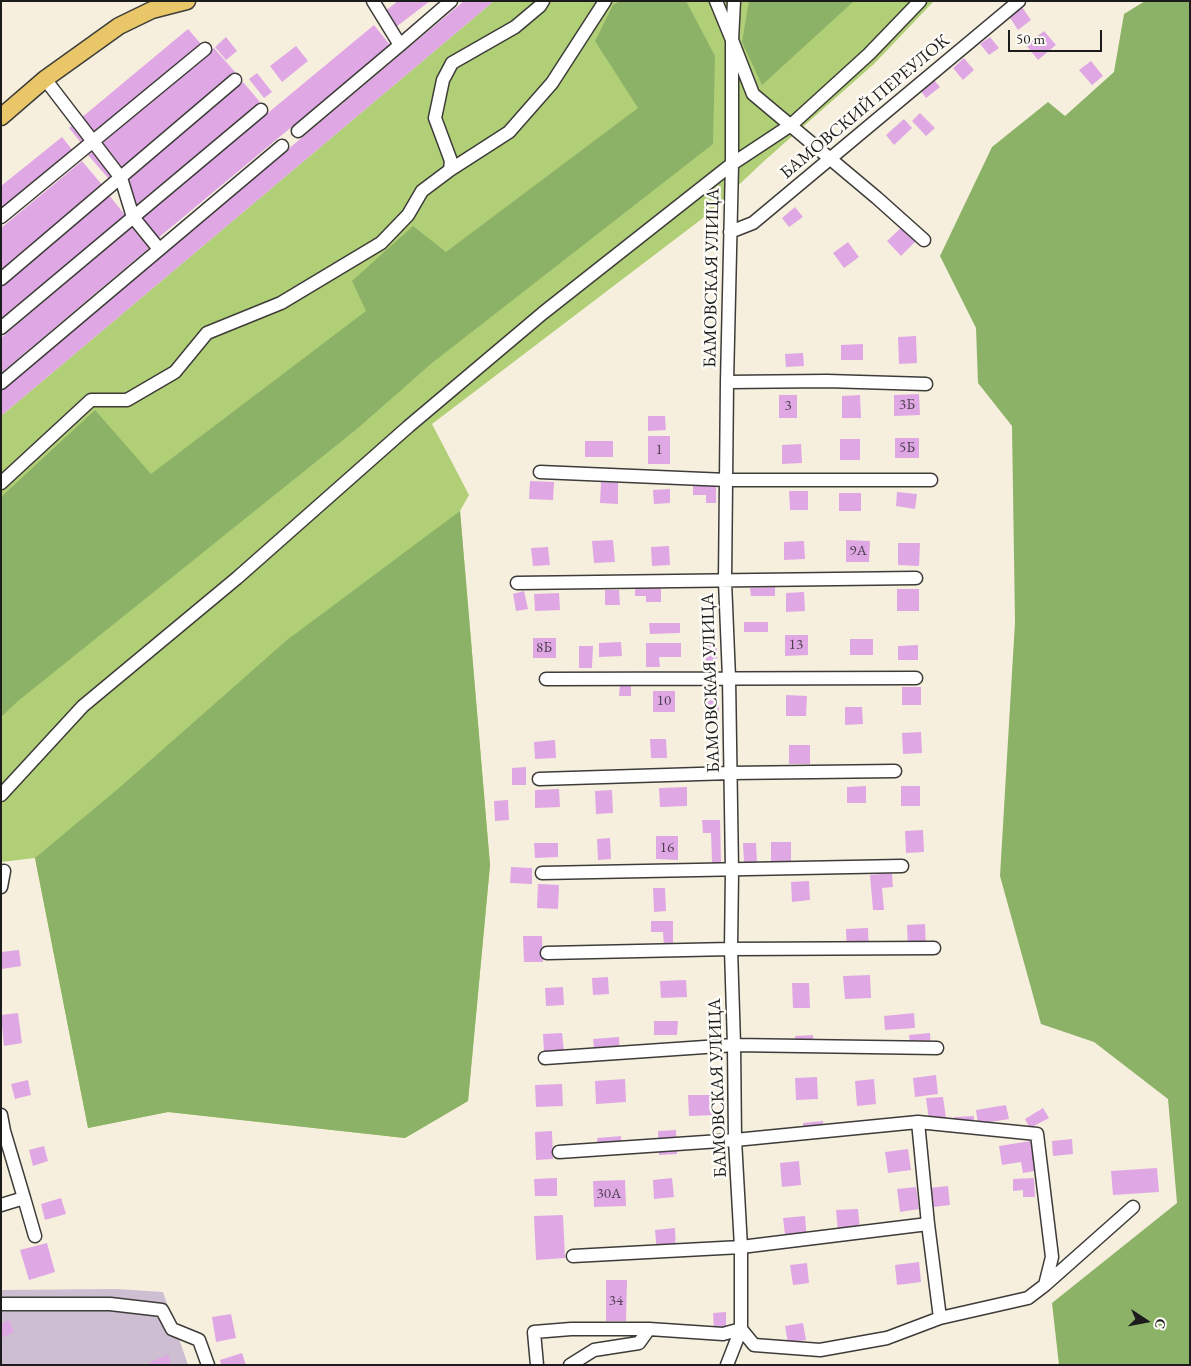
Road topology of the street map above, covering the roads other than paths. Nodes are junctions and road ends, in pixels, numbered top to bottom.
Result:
1 (187, 1) edge
2 (373, 1) edge
3 (451, 1) edge
4 (543, 1) edge
5 (605, 1) edge
6 (716, 1) edge
7 (734, 1) edge
8 (920, 1) edge
9 (1019, 1) edge
10 (154, 6) edge
11 (732, 40) junction
12 (400, 45) junction
13 (205, 48) dead end
14 (45, 79) junction
15 (235, 80) dead end
16 (261, 110) dead end
17 (1, 116) edge
18 (790, 126) junction
19 (298, 131) dead end
20 (93, 140) junction
21 (282, 146) dead end
22 (830, 158) junction
23 (732, 164) junction
24 (450, 170) junction
25 (121, 178) junction
26 (1, 217) edge
27 (133, 217) junction
28 (730, 232) junction
29 (924, 240) dead end
30 (159, 249) junction
31 (1, 279) edge
32 (1, 328) edge
33 (727, 382) junction
34 (1, 383) edge
35 (926, 384) dead end
36 (540, 472) dead end
37 (727, 480) junction
38 (931, 480) dead end
39 (1, 483) edge
40 (916, 578) dead end
41 (725, 581) junction
42 (517, 583) dead end
43 (729, 678) junction
44 (916, 678) dead end
45 (546, 679) dead end
46 (895, 771) dead end
47 (731, 773) junction
48 (540, 779) dead end
49 (1, 795) edge
50 (902, 866) dead end
51 (4, 871) dead end
52 (732, 871) junction
53 (542, 873) dead end
54 (1, 888) edge
55 (934, 948) dead end
56 (731, 949) junction
57 (547, 953) dead end
58 (734, 1045) junction
59 (937, 1048) dead end
60 (545, 1058) dead end
61 (1, 1115) edge
62 (918, 1122) junction
63 (735, 1140) junction
64 (559, 1152) dead end
65 (24, 1198) junction
66 (1, 1205) edge
67 (1133, 1207) dead end
68 (928, 1224) junction
69 (35, 1236) dead end
70 (741, 1247) junction
71 (573, 1256) dead end
72 (1045, 1285) junction
73 (1, 1304) edge
74 (940, 1318) junction
75 (649, 1329) junction
76 (741, 1329) junction
77 (574, 1364) edge
78 (208, 1365) edge
79 (537, 1365) edge
80 (727, 1365) edge

1 - 10 main road
2 - 12 street
3 - 12 street
4 - 24 street
5 - 24 street
6 - 11 street, БАМОВСКАЯ УЛИЦА
7 - 11 street
8 - 18 street
9 - 22 street, БАМОВСКИЙ ПЕРЕУЛОК
10 - 14 main road
11 - 18 street
11 - 23 street, БАМОВСКАЯ УЛИЦА
12 - 19 street
13 - 20 street
14 - 17 main road
14 - 20 street
15 - 25 street
16 - 27 street
18 - 22 street
18 - 23 street
20 - 25 street
20 - 26 street
21 - 30 street
22 - 28 street, БАМОВСКИЙ ПЕРЕУЛОК
22 - 29 street
23 - 28 street, БАМОВСКАЯ УЛИЦА
23 - 49 street
24 - 39 street
25 - 27 street
25 - 31 street
27 - 30 street
27 - 32 street
28 - 33 street, БАМОВСКАЯ УЛИЦА
30 - 34 street
33 - 35 street
33 - 37 street, БАМОВСКАЯ УЛИЦА
36 - 37 street
37 - 38 street
37 - 41 street, БАМОВСКАЯ УЛИЦА
40 - 41 street
41 - 42 street
41 - 43 street, БАМОВСКАЯ УЛИЦА
43 - 44 street
43 - 45 street
43 - 47 street, БАМОВСКАЯ УЛИЦА
46 - 47 street
47 - 48 street
47 - 52 street, БАМОВСКАЯ УЛИЦА
50 - 52 street
51 - 54 street
52 - 53 street
52 - 56 street, БАМОВСКАЯ УЛИЦА
55 - 56 street
56 - 57 street
56 - 58 street, БАМОВСКАЯ УЛИЦА
58 - 59 street
58 - 60 street
58 - 63 street, БАМОВСКАЯ УЛИЦА
61 - 65 street
62 - 63 street
62 - 68 street
62 - 72 street
63 - 64 street
63 - 70 street, БАМОВСКАЯ УЛИЦА
65 - 66 street
65 - 69 street
67 - 72 street
68 - 70 street
68 - 74 street
70 - 71 street
70 - 76 street, БАМОВСКАЯ УЛИЦА
72 - 74 street
73 - 78 street
74 - 76 street
75 - 76 street
75 - 77 street
75 - 79 street
76 - 80 street, БАМОВСКАЯ УЛИЦА

